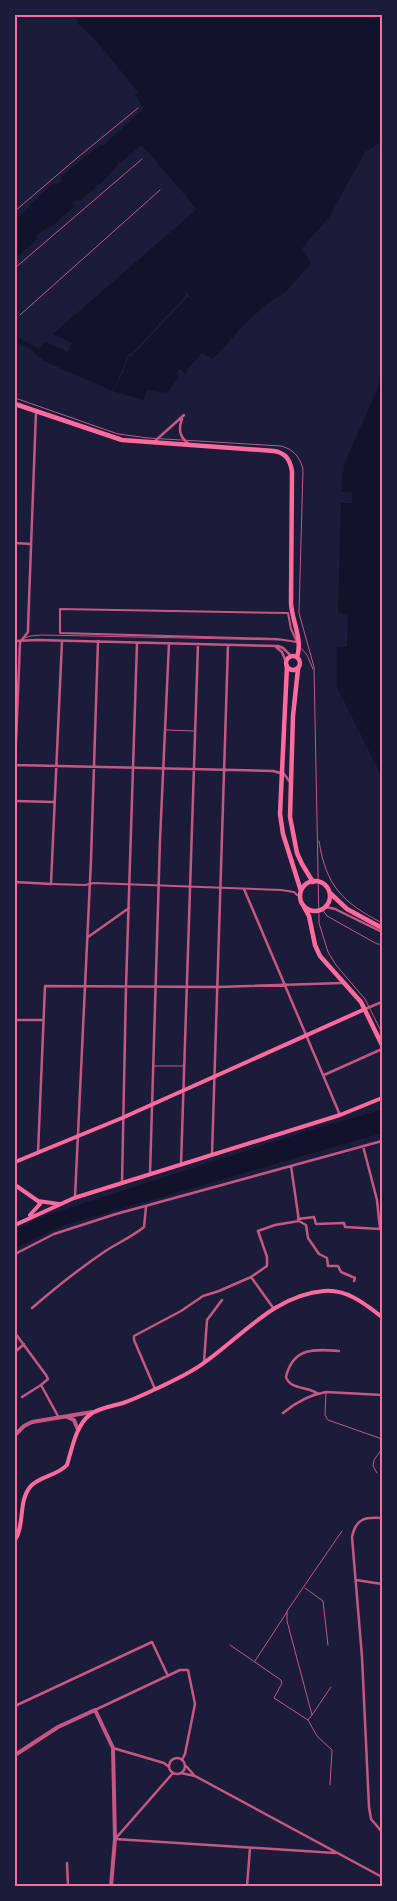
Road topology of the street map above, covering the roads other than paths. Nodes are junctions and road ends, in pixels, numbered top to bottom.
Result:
1 (138, 108) dead end
2 (142, 159) dead end
3 (160, 190) dead end
4 (15, 211) edge
5 (15, 268) edge
6 (20, 315) dead end
7 (15, 398) edge
8 (15, 404) edge
9 (36, 412) junction
10 (158, 438) junction
11 (184, 440) junction
12 (153, 443) junction
13 (192, 445) junction
14 (15, 544) edge
15 (31, 544) junction
16 (60, 609) joint
17 (28, 632) junction
18 (29, 636) junction
19 (32, 640) junction
20 (62, 641) junction
21 (15, 642) edge
22 (20, 642) junction
23 (98, 642) junction
24 (137, 642) junction
25 (169, 643) junction
26 (198, 644) junction
27 (228, 645) junction
28 (274, 646) junction
29 (300, 647) junction
30 (294, 656) junction
31 (286, 664) junction
32 (298, 668) junction
33 (314, 672) junction
34 (165, 730) junction
35 (195, 731) junction
36 (15, 766) edge
37 (56, 766) junction
38 (94, 767) junction
39 (133, 768) junction
40 (163, 768) junction
41 (194, 769) junction
42 (224, 770) junction
43 (281, 773) junction
44 (290, 784) junction
45 (15, 801) edge
46 (54, 802) junction
47 (318, 836) junction
48 (15, 882) edge
49 (316, 882) junction
50 (90, 883) junction
51 (51, 884) junction
52 (130, 885) junction
53 (159, 886) junction
54 (190, 887) junction
55 (221, 888) junction
56 (244, 889) junction
57 (329, 892) junction
58 (299, 893) junction
59 (304, 907) junction
60 (129, 908) junction
61 (322, 909) junction
62 (382, 923) edge
63 (382, 928) edge
64 (382, 932) edge
65 (88, 937) junction
66 (382, 944) edge
67 (343, 983) junction
68 (85, 986) junction
69 (286, 986) junction
70 (126, 987) junction
71 (156, 987) junction
72 (186, 987) junction
73 (218, 987) junction
74 (382, 1002) edge
75 (368, 1008) junction
76 (15, 1020) edge
77 (44, 1020) junction
78 (382, 1033) edge
79 (307, 1035) junction
80 (382, 1045) edge
81 (382, 1050) edge
82 (153, 1066) junction
83 (184, 1066) junction
84 (324, 1075) junction
85 (215, 1076) junction
86 (183, 1091) junction
87 (382, 1098) edge
88 (152, 1104) junction
89 (340, 1115) junction
90 (122, 1118) junction
91 (78, 1137) junction
92 (382, 1141) edge
93 (363, 1146) junction
94 (38, 1152) junction
95 (212, 1155) junction
96 (15, 1162) edge
97 (181, 1165) junction
98 (291, 1166) junction
99 (150, 1174) junction
100 (122, 1183) junction
101 (15, 1185) edge
102 (74, 1198) junction
103 (38, 1201) junction
104 (59, 1204) junction
105 (146, 1207) junction
106 (28, 1218) junction
107 (298, 1220) junction
108 (15, 1225) edge
109 (15, 1254) edge
110 (251, 1277) junction
111 (354, 1281) dead end
112 (222, 1300) dead end
113 (32, 1308) dead end
114 (274, 1309) junction
115 (382, 1317) edge
116 (15, 1333) edge
117 (24, 1344) junction
118 (340, 1350) dead end
119 (15, 1352) edge
120 (204, 1363) junction
121 (41, 1385) junction
122 (155, 1389) junction
123 (326, 1392) junction
124 (318, 1394) junction
125 (382, 1395) edge
126 (22, 1396) dead end
127 (92, 1412) junction
128 (283, 1413) dead end
129 (65, 1417) junction
130 (59, 1418) junction
131 (78, 1432) junction
132 (15, 1435) edge
133 (382, 1439) edge
134 (382, 1449) edge
135 (377, 1473) dead end
136 (382, 1518) edge
137 (342, 1531) dead end
138 (15, 1540) edge
139 (356, 1580) junction
140 (382, 1584) edge
141 (304, 1588) junction
142 (288, 1611) junction
143 (230, 1645) dead end
144 (328, 1645) dead end
145 (255, 1662) junction
146 (168, 1676) junction
147 (331, 1687) dead end
148 (15, 1706) edge
149 (95, 1710) junction
150 (312, 1714) junction
151 (308, 1720) junction
152 (113, 1748) junction
153 (15, 1755) edge
154 (172, 1760) junction
155 (182, 1760) junction
156 (164, 1763) junction
157 (185, 1765) junction
158 (170, 1767) junction
159 (174, 1773) junction
160 (181, 1773) junction
161 (194, 1776) junction
162 (330, 1785) dead end
163 (382, 1832) edge
164 (115, 1839) junction
165 (250, 1848) junction
166 (337, 1853) junction
167 (67, 1863) dead end
168 (382, 1877) edge
169 (68, 1886) edge
170 (111, 1886) edge
171 (247, 1886) edge

1 - 4 lane
2 - 5 lane
3 - 6 lane
7 - 10 lane
8 - 9 main road
9 - 12 main road
9 - 15 street
10 - 11 lane
10 - 11 street
10 - 12 street
11 - 13 street
11 - 33 lane
12 - 13 main road
13 - 29 main road
14 - 15 street
15 - 17 street
16 - 16 street
17 - 18 street
17 - 22 street
18 - 19 street
18 - 22 lane
18 - 29 lane
19 - 20 street
19 - 22 street
20 - 23 street
20 - 37 street
21 - 22 street
22 - 36 street
23 - 24 street
23 - 38 street
24 - 25 street
24 - 39 street
25 - 26 street
25 - 34 street
26 - 27 street
26 - 35 street
27 - 28 street
27 - 42 street
28 - 30 street
28 - 31 street
29 - 30 main road
29 - 33 lane
30 - 31 main road
30 - 32 main road
31 - 32 main road
31 - 43 main road
32 - 44 main road
33 - 47 lane
34 - 35 lane
34 - 40 street
35 - 41 street
36 - 37 street
37 - 38 street
37 - 46 street
38 - 39 street
38 - 50 street
39 - 40 street
39 - 52 street
40 - 41 street
40 - 53 street
41 - 42 street
41 - 54 street
42 - 43 street
42 - 55 street
43 - 44 street
43 - 58 main road
44 - 49 main road
45 - 46 street
46 - 51 street
47 - 49 lane
47 - 62 lane
48 - 51 street
49 - 57 main road
49 - 58 main road
49 - 61 lane
50 - 51 street
50 - 52 street
50 - 65 street
52 - 53 street
52 - 60 street
53 - 54 street
53 - 71 street
54 - 55 street
54 - 72 street
55 - 56 street
55 - 73 street
56 - 58 street
56 - 69 street
57 - 61 main road
57 - 63 main road
58 - 59 main road
59 - 61 main road
59 - 67 main road
60 - 65 street
60 - 70 street
61 - 64 street
61 - 66 lane
61 - 75 lane
65 - 68 street
67 - 69 street
67 - 75 main road
68 - 70 street
68 - 77 street
68 - 91 street
69 - 73 street
69 - 79 street
70 - 71 street
70 - 90 street
71 - 72 street
71 - 82 street
72 - 73 street
72 - 83 street
73 - 85 street
74 - 75 street
75 - 78 lane
75 - 79 main road
75 - 80 main road
76 - 77 street
77 - 94 street
79 - 84 street
79 - 85 main road
81 - 84 street
82 - 83 lane
82 - 88 street
83 - 86 street
84 - 89 street
85 - 86 main road
85 - 95 street
86 - 88 main road
86 - 97 street
87 - 89 main road
88 - 90 main road
88 - 99 street
89 - 95 main road
90 - 91 main road
90 - 100 street
91 - 94 main road
91 - 102 street
92 - 93 street
93 - 98 street
93 - 107 street
94 - 96 main road
95 - 97 main road
97 - 99 main road
98 - 105 street
98 - 107 street
99 - 100 main road
100 - 102 main road
101 - 103 main road
102 - 104 main road
103 - 104 main road
103 - 106 main road
104 - 106 main road
105 - 109 street
105 - 113 street
106 - 108 main road
107 - 110 street
107 - 111 street
110 - 114 street
110 - 122 street
112 - 120 street
114 - 115 main road
114 - 120 main road
116 - 117 street
117 - 119 street
117 - 121 street
118 - 124 street
120 - 122 main road
121 - 126 street
121 - 130 street
122 - 127 main road
123 - 124 street
123 - 125 street
123 - 133 lane
124 - 128 street
127 - 129 street
127 - 131 main road
129 - 130 street
129 - 131 street
130 - 132 street
131 - 138 main road
134 - 135 lane
136 - 139 street
137 - 141 lane
139 - 140 street
139 - 163 street
141 - 142 lane
141 - 144 lane
142 - 145 lane
142 - 150 lane
143 - 145 lane
145 - 151 lane
146 - 148 street
146 - 149 street
146 - 155 street
147 - 150 lane
149 - 152 street
149 - 153 street
150 - 151 lane
151 - 162 lane
152 - 156 street
152 - 164 street
154 - 155 street
154 - 156 street
154 - 158 street
155 - 157 street
156 - 158 street
157 - 160 street
157 - 161 street
158 - 159 street
159 - 160 street
159 - 164 street
160 - 161 street
161 - 166 street
164 - 165 street
164 - 170 street
165 - 166 street
165 - 171 street
166 - 168 street
167 - 169 street

